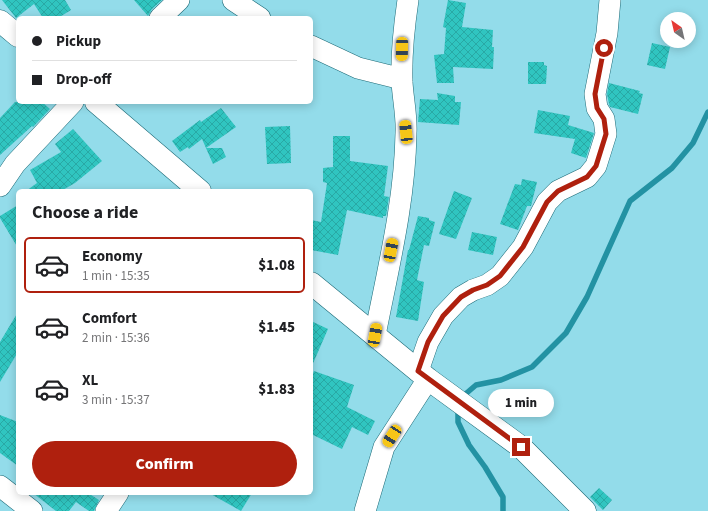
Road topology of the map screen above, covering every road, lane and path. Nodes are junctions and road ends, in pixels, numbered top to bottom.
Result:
1 (179, 0) edge
2 (233, 0) edge
3 (408, 0) edge
4 (610, 0) edge
5 (162, 16) edge
6 (257, 16) edge
7 (0, 21) edge
8 (16, 34) edge
9 (313, 47) edge
10 (402, 80) junction
11 (71, 104) edge
12 (98, 104) edge
13 (0, 186) edge
14 (198, 189) edge
15 (313, 285) edge
16 (375, 335) junction
17 (423, 375) junction
18 (0, 486) edge
19 (117, 495) edge
20 (32, 511) edge
21 (106, 511) edge
22 (365, 511) edge
23 (585, 511) edge

1 - 5 street
2 - 6 street
3 - 10 street
4 - 17 street
7 - 8 street
9 - 10 street
10 - 16 street
11 - 13 street
12 - 14 street
15 - 16 street
16 - 17 street
17 - 22 street
17 - 23 street
18 - 20 street
19 - 21 street

